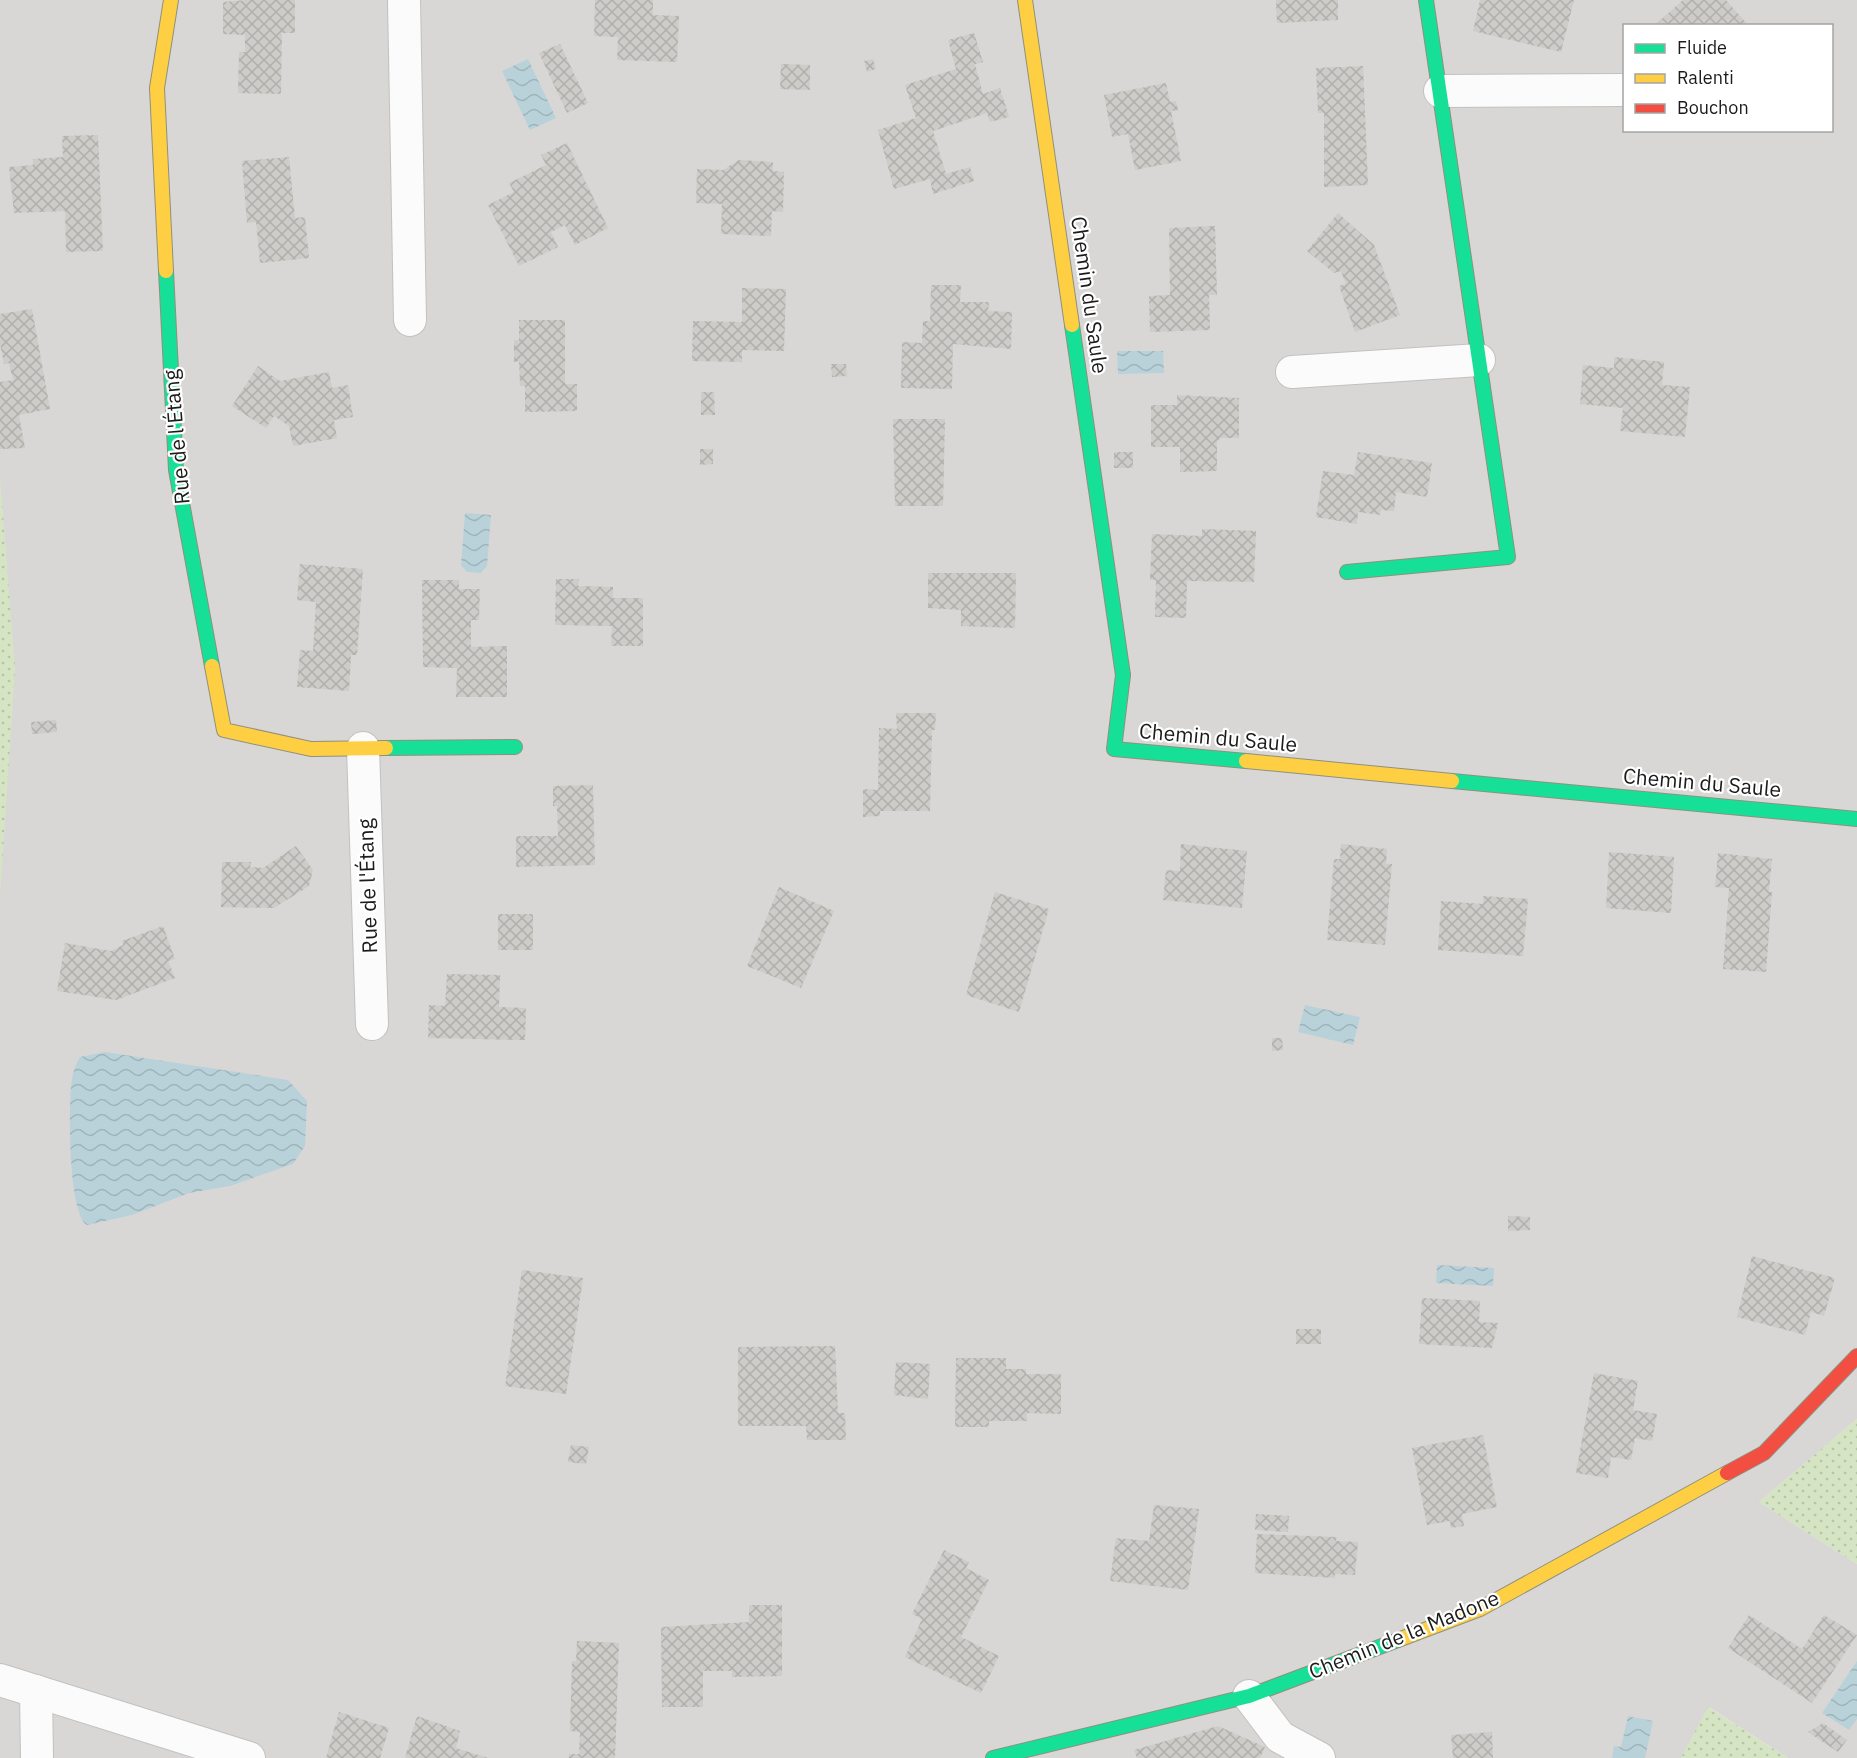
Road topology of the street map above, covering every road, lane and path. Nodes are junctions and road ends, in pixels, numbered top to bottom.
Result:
1 (171, 0) edge
2 (404, 0) edge
3 (1025, 0) edge
4 (1426, 0) edge
5 (1623, 90) edge
6 (1440, 91) junction
7 (410, 320) dead end
8 (1479, 360) junction
9 (1292, 372) dead end
10 (1347, 572) dead end
11 (515, 747) dead end
12 (363, 748) junction
13 (1857, 819) edge
14 (372, 1024) dead end
15 (1857, 1356) edge
16 (0, 1680) edge
17 (36, 1691) junction
18 (1249, 1696) junction
19 (37, 1758) edge
20 (249, 1758) edge
21 (993, 1758) edge
22 (1319, 1758) edge

1 - 12 street, Rue de l'Étang
2 - 7 street
3 - 13 street, Chemin du Saule
4 - 6 street
5 - 6 street
6 - 8 street
8 - 9 street
8 - 10 street
11 - 12 street, Rue de l'Étang
12 - 14 street, Rue de l'Étang
15 - 18 street, Chemin de la Madone
16 - 17 street
17 - 19 street
17 - 20 street
18 - 21 street, Chemin de la Madone
18 - 22 street

